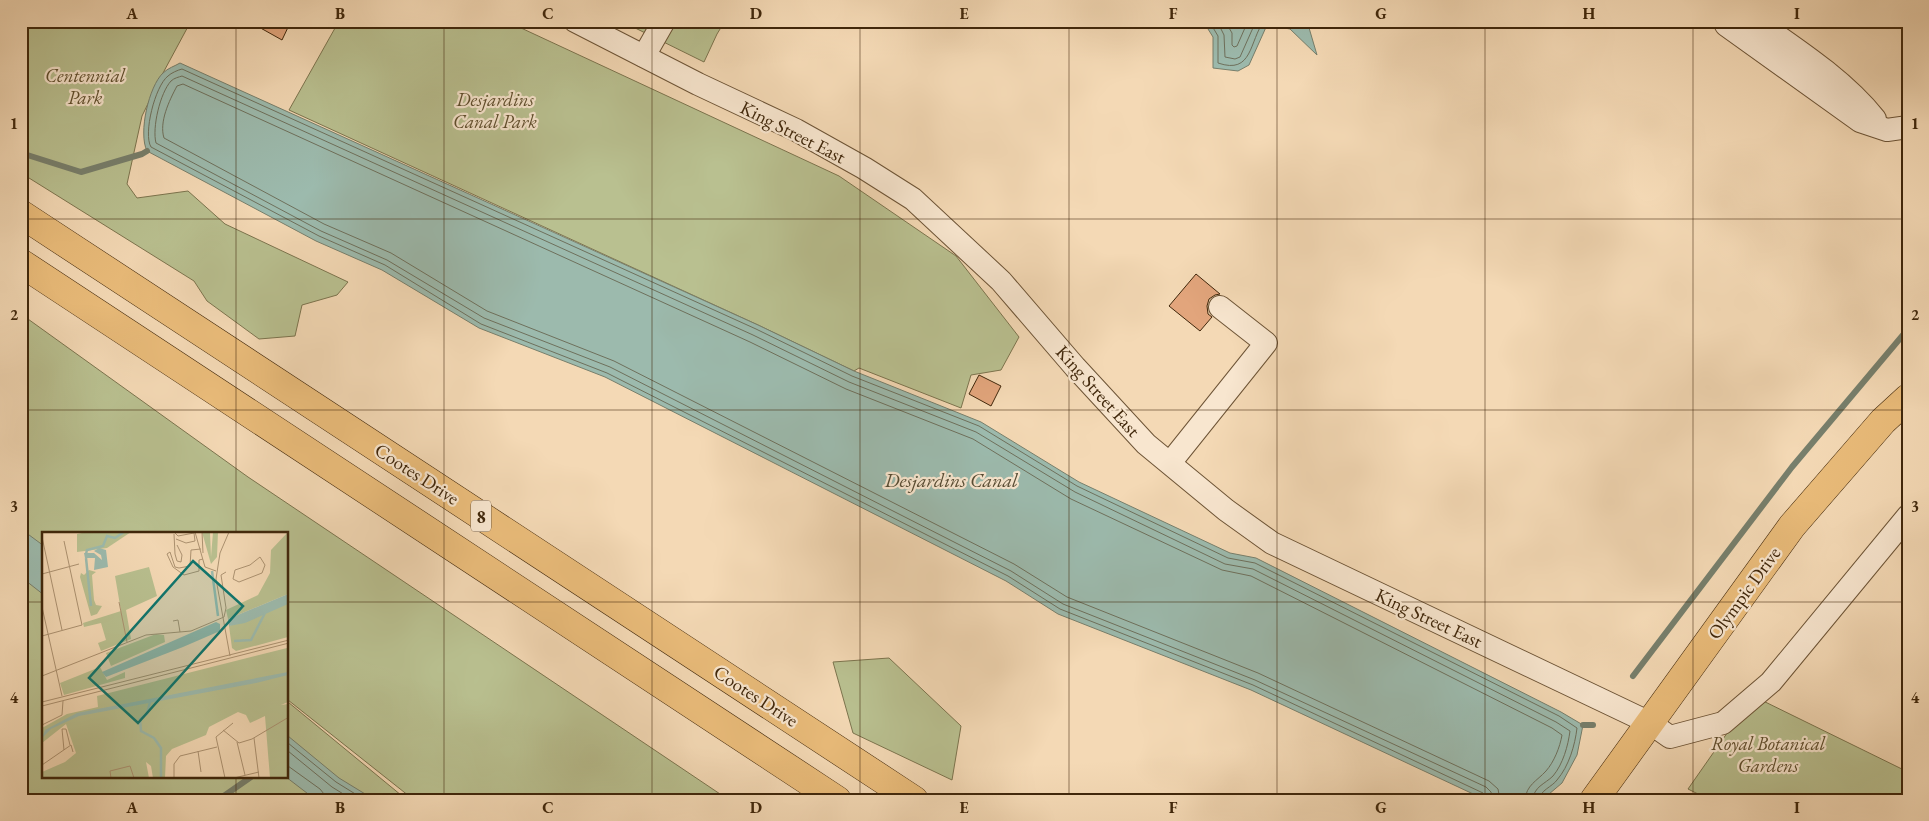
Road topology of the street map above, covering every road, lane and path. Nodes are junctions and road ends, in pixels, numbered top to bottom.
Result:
1 (575, 21) edge
2 (664, 21) edge
3 (1724, 21) edge
4 (1756, 21) edge
5 (644, 56) junction
6 (1908, 127) edge
7 (1883, 129) junction
8 (21, 214) edge
9 (21, 263) edge
10 (1220, 306) dead end
11 (1907, 401) edge
12 (1170, 464) junction
13 (1908, 516) edge
14 (1650, 723) junction
15 (837, 800) edge
16 (914, 800) edge
17 (1594, 800) edge

1 - 5 street, King Street East
2 - 5 street
3 - 7 street
4 - 7 street
5 - 12 street, King Street East
6 - 7 street
8 - 16 main road, Cootes Drive / 8
9 - 15 main road, 8
10 - 12 street
11 - 14 main road, Olympic Drive
12 - 14 street, King Street East
13 - 14 street, King Street East
14 - 17 main road, Olympic Drive

